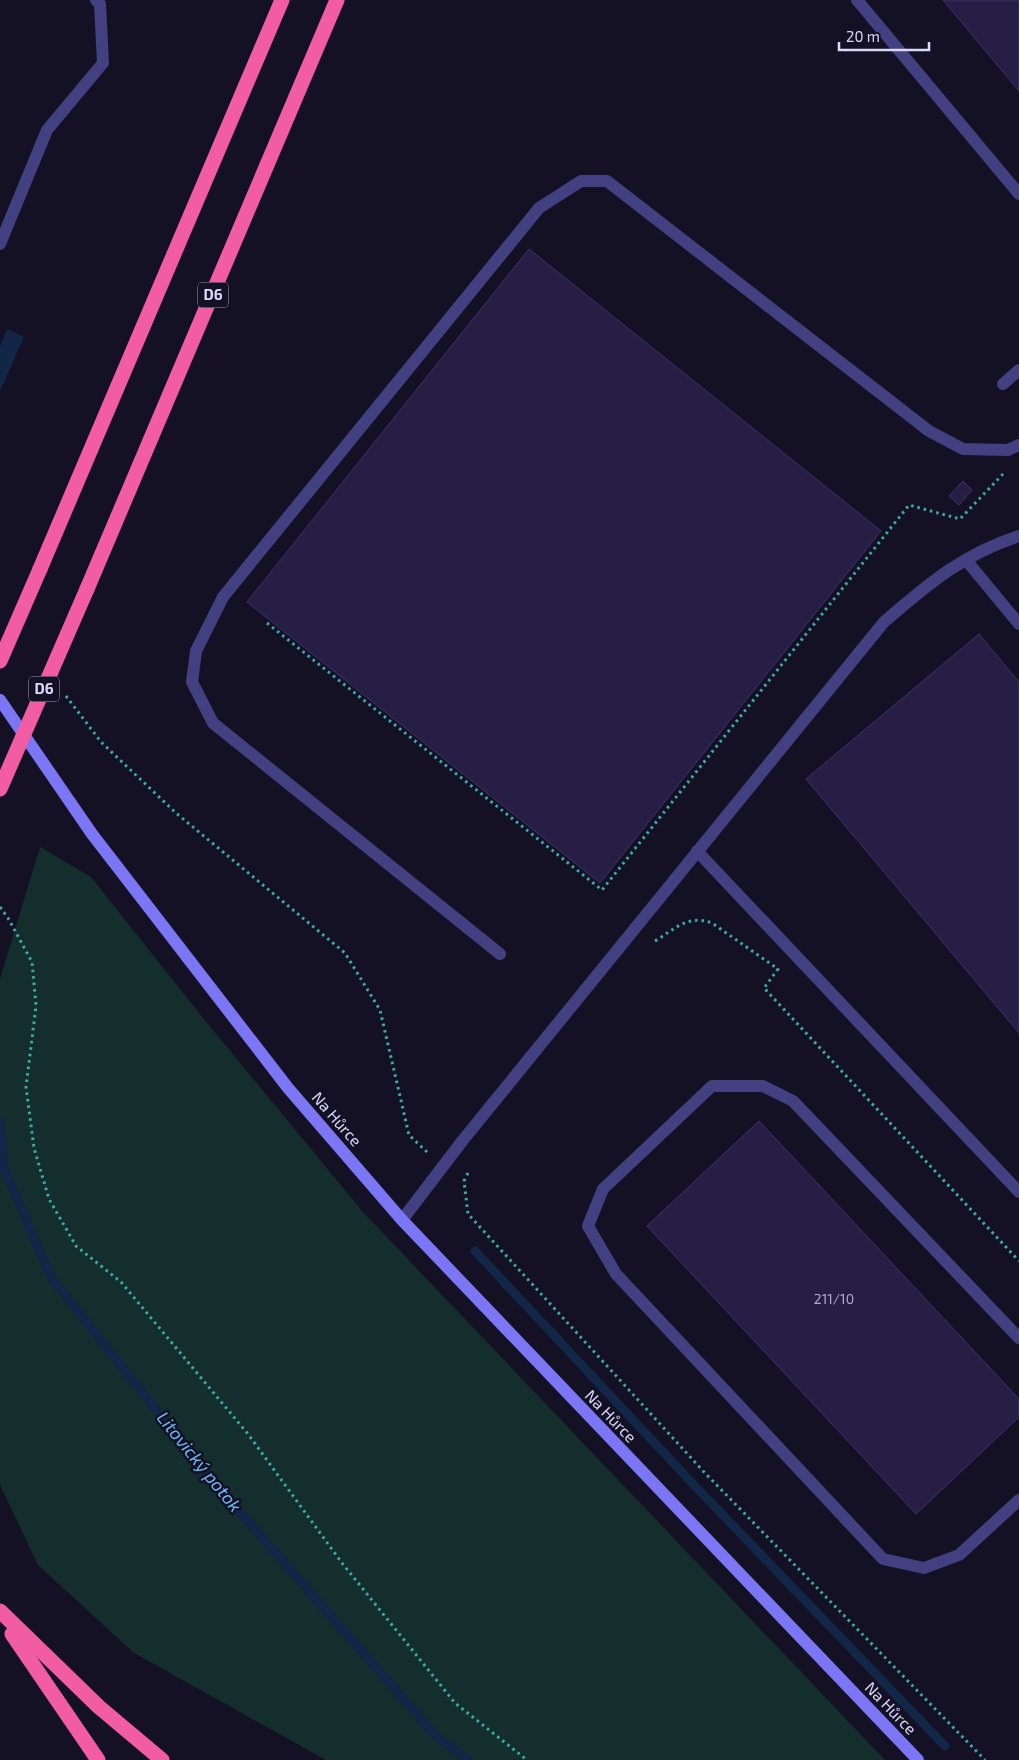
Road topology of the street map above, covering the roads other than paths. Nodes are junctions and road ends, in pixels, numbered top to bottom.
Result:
1 (96, 0) edge
2 (282, 0) edge
3 (337, 0) edge
4 (857, 0) edge
5 (1019, 194) edge
6 (0, 244) edge
7 (1019, 370) edge
8 (1003, 384) dead end
9 (1019, 445) edge
10 (1019, 536) edge
11 (966, 560) junction
12 (1019, 624) edge
13 (0, 661) edge
14 (0, 700) edge
15 (0, 789) edge
16 (697, 851) junction
17 (500, 954) dead end
18 (1019, 1192) edge
19 (402, 1220) junction
20 (1019, 1338) edge
21 (1019, 1500) edge
22 (0, 1611) edge
23 (0, 1616) edge
24 (98, 1760) edge
25 (162, 1760) edge
26 (918, 1760) edge

1 - 6 lane
2 - 13 highway, bridge
3 - 15 highway, D6, bridge
4 - 5 lane
7 - 8 lane
9 - 17 lane
10 - 11 lane
11 - 12 lane
11 - 16 lane
14 - 19 main road, Na Hůrce
16 - 18 lane
16 - 19 lane
19 - 26 main road, Na Hůrce
20 - 21 lane
22 - 25 highway
23 - 24 highway

